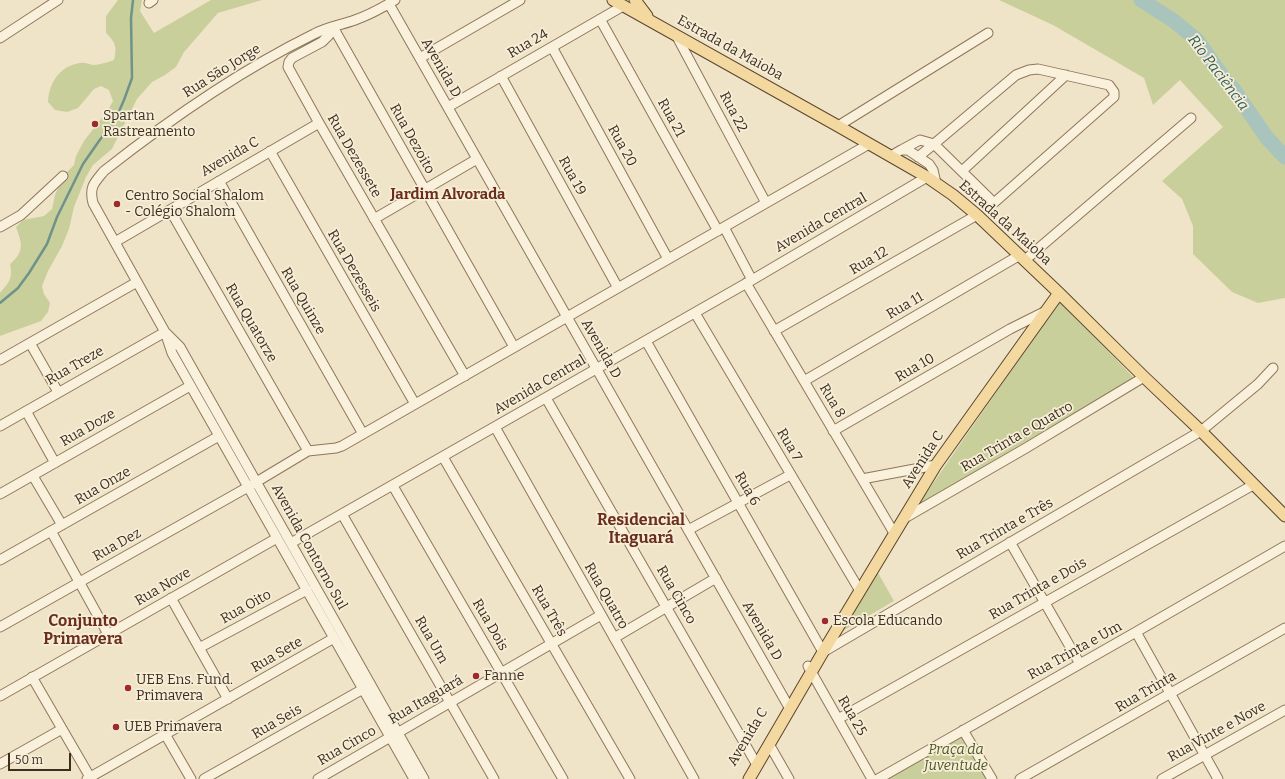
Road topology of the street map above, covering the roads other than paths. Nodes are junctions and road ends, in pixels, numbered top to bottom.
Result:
1 (58, 0) edge
2 (520, 0) edge
3 (392, 2) edge
4 (626, 3) edge
5 (600, 19) junction
6 (333, 27) junction
7 (988, 33) dead end
8 (676, 35) junction
9 (0, 38) edge
10 (552, 47) junction
11 (420, 58) junction
12 (1066, 75) junction
13 (501, 76) junction
14 (448, 107) junction
15 (1191, 118) dead end
16 (319, 123) junction
17 (838, 126) junction
18 (869, 144) junction
19 (934, 144) junction
20 (903, 149) junction
21 (270, 151) junction
22 (891, 156) junction
23 (918, 157) junction
24 (477, 159) junction
25 (962, 171) junction
26 (63, 176) dead end
27 (931, 180) junction
28 (219, 181) junction
29 (424, 190) junction
30 (766, 203) junction
31 (170, 210) junction
32 (977, 215) junction
33 (374, 219) junction
34 (1, 224) edge
35 (721, 229) junction
36 (115, 242) junction
37 (1022, 258) junction
38 (668, 259) junction
39 (137, 282) junction
40 (749, 282) junction
41 (618, 288) junction
42 (1059, 293) junction
43 (1047, 310) junction
44 (695, 313) junction
45 (567, 317) junction
46 (1010, 329) junction
47 (774, 331) junction
48 (165, 332) junction
49 (1031, 333) junction
50 (646, 341) junction
51 (30, 343) junction
52 (514, 347) junction
53 (0, 360) edge
54 (1273, 368) dead end
55 (597, 369) junction
56 (465, 376) junction
57 (1144, 377) junction
58 (804, 381) junction
59 (190, 386) junction
60 (58, 392) junction
61 (546, 398) junction
62 (415, 404) junction
63 (26, 411) junction
64 (0, 426) edge
65 (494, 427) junction
66 (833, 431) junction
67 (1201, 431) junction
68 (363, 434) junction
69 (219, 436) junction
70 (308, 451) junction
71 (443, 457) junction
72 (55, 463) junction
73 (936, 465) junction
74 (790, 475) junction
75 (33, 476) junction
76 (862, 479) junction
77 (256, 482) junction
78 (1253, 485) junction
79 (393, 486) junction
80 (248, 487) junction
81 (0, 494) edge
82 (739, 503) junction
83 (342, 514) junction
84 (1285, 516) edge
85 (903, 519) junction
86 (62, 525) junction
87 (688, 530) junction
88 (51, 531) junction
89 (894, 533) junction
90 (277, 538) junction
91 (1010, 542) junction
92 (291, 544) junction
93 (1285, 546) edge
94 (0, 560) edge
95 (716, 578) junction
96 (78, 583) junction
97 (307, 590) junction
98 (860, 591) junction
99 (171, 598) junction
100 (1045, 602) junction
101 (666, 607) junction
102 (601, 615) junction
103 (0, 627) edge
104 (1285, 628) edge
105 (1136, 632) junction
106 (108, 634) junction
107 (334, 638) junction
108 (614, 638) junction
109 (552, 644) junction
110 (199, 648) junction
111 (823, 652) junction
112 (1080, 664) junction
113 (810, 669) junction
114 (502, 673) junction
115 (32, 677) junction
116 (363, 689) junction
117 (1170, 694) junction
118 (0, 696) edge
119 (228, 699) junction
120 (450, 702) junction
121 (788, 706) junction
122 (1285, 710) edge
123 (838, 719) junction
124 (62, 729) junction
125 (963, 730) junction
126 (165, 734) junction
127 (394, 735) junction
128 (769, 744) junction
129 (1204, 754) junction
130 (755, 762) junction
131 (0, 764) edge
132 (88, 778) edge
133 (190, 779) edge
134 (204, 779) edge
135 (318, 779) edge
136 (414, 779) edge
137 (424, 779) edge
138 (494, 779) edge
139 (563, 779) edge
140 (630, 779) edge
141 (694, 779) edge
142 (740, 779) edge
143 (748, 779) edge
144 (789, 779) edge
145 (872, 779) edge
146 (878, 779) edge
147 (992, 779) edge
148 (1020, 779) edge
149 (1162, 779) edge
150 (1218, 779) edge

1 - 9 street
2 - 11 street
3 - 6 street, Rua São Jorge
3 - 11 street, Avenida D
4 - 5 street, Rua 24
4 - 8 main road, Estrada da Maioba
5 - 10 street, Rua 24
5 - 35 street, Rua 21
6 - 16 street, Rua Dezessete
6 - 29 street, Rua Dezoito
6 - 36 street, Rua São Jorge
7 - 17 street
8 - 17 main road, Estrada da Maioba
8 - 30 street, Rua 22
10 - 13 street, Rua 24
10 - 38 street, Rua 20
11 - 14 street, Avenida D
12 - 19 street
12 - 25 street
12 - 25 street
13 - 14 street, Rua 24
13 - 41 street, Rua 19
14 - 24 street, Avenida D
15 - 37 street, Rua 11
16 - 21 street, Avenida C
16 - 33 street, Rua Dezessete
17 - 18 main road, Estrada da Maioba
18 - 22 main road, Estrada da Maioba
18 - 30 street
19 - 20 street
19 - 23 street
19 - 25 street
20 - 22 street
20 - 23 street
21 - 28 street, Avenida C
21 - 62 street, Rua Dezesseis
22 - 27 main road, Estrada da Maioba
23 - 27 street
24 - 29 street
24 - 45 street, Avenida D
26 - 34 street
27 - 32 main road, Estrada da Maioba
27 - 40 street, Avenida Central
28 - 31 street, Avenida C
28 - 68 street, Rua Quinze
29 - 33 street
29 - 52 street, Rua Dezoito
30 - 35 street
31 - 36 street, Avenida C
31 - 70 street, Rua Quatorze
32 - 37 main road, Estrada da Maioba
32 - 47 street, Rua 12
33 - 56 street, Rua Dezessete
35 - 38 street
35 - 40 street, Rua 8
36 - 39 street, Avenida Contorno Sul
37 - 42 main road, Estrada da Maioba
37 - 58 street, Rua 11
38 - 41 street
39 - 48 street, Avenida Contorno Sul
39 - 51 street
40 - 44 street, Avenida Central
40 - 47 street, Rua 8
41 - 45 street
42 - 43 main road, Avenida C
42 - 57 main road, Estrada da Maioba
43 - 46 street, Rua 10
43 - 49 main road, Avenida C
44 - 50 street, Avenida Central
44 - 74 street, Rua 7
45 - 52 street
45 - 55 street, Avenida D
46 - 49 street
46 - 66 street, Rua 10
47 - 58 street, Rua 8
48 - 59 street, Avenida Contorno Sul
48 - 60 street, Rua Treze
48 - 77 street, Avenida Contorno Sul
49 - 73 main road, Avenida C
50 - 55 street, Avenida Central
50 - 82 street, Rua 6
51 - 53 street
51 - 60 street
52 - 56 street
54 - 67 street, Rua Trinta e Três
55 - 61 street, Avenida Central
55 - 87 street, Avenida D
56 - 62 street
57 - 67 main road, Estrada da Maioba
57 - 85 street, Rua Trinta e Quatro
58 - 66 street, Rua 8
59 - 69 street, Avenida Contorno Sul
59 - 72 street, Rua Doze
60 - 63 street, Rua Treze
61 - 65 street, Avenida Central
61 - 101 street, Rua Cinco
62 - 68 street
63 - 64 street, Rua Treze
63 - 72 street
65 - 71 street, Avenida Central
65 - 102 street, Rua Quatro
66 - 76 street, Rua 8
67 - 78 main road, Estrada da Maioba
67 - 91 street, Rua Trinta e Três
68 - 70 street
69 - 80 street, Avenida Contorno Sul
69 - 86 street, Rua Onze
70 - 77 street
71 - 79 street, Avenida Central
71 - 109 street, Rua Três
72 - 75 street, Rua Doze
73 - 76 street
73 - 85 main road, Avenida C
74 - 82 street
74 - 98 street, Rua 7
75 - 81 street, Rua Doze
75 - 86 street
76 - 89 street, Rua 8
77 - 80 street, Rua Dez
77 - 92 street, Avenida Contorno Sul
78 - 84 main road, Estrada da Maioba
78 - 100 street, Rua Trinta e Dois
79 - 83 street, Avenida Central
79 - 114 street, Rua Dois
80 - 90 street, Avenida Contorno Sul
80 - 96 street, Rua Dez
82 - 87 street
82 - 111 street, Rua 6
83 - 92 street, Avenida Central
83 - 120 street, Rua Um
85 - 89 main road, Avenida C
86 - 88 street, Rua Onze
87 - 95 street, Avenida D
88 - 94 street, Rua Onze
88 - 96 street
89 - 98 main road, Avenida C
90 - 97 street, Avenida Contorno Sul
90 - 99 street, Rua Nove
91 - 100 street
91 - 111 street, Rua Trinta e Três
92 - 127 street, Avenida Contorno Sul
93 - 105 street, Rua Trinta e Um
95 - 101 street
95 - 121 street, Avenida D
96 - 103 street, Rua Dez
96 - 106 street
97 - 107 street, Avenida Contorno Sul
97 - 110 street, Rua Oito
98 - 111 main road, Avenida C
99 - 106 street, Rua Nove
99 - 110 street
100 - 112 street
100 - 123 street, Rua Trinta e Dois
101 - 108 street
101 - 130 street, Rua Cinco
102 - 108 street, Rua Quatro
102 - 109 street, Rua Itaguará
104 - 117 street, Rua Trinta
105 - 112 street, Rua Trinta e Um
105 - 117 street
106 - 115 street, Rua Nove
107 - 116 street, Avenida Contorno Sul
107 - 119 street, Rua Sete
108 - 141 street, Rua Quatro
109 - 114 street, Rua Itaguará
109 - 140 street, Rua Três
110 - 119 street
111 - 113 main road, Avenida C
112 - 125 street, Rua Trinta e Um
113 - 121 main road, Avenida C
113 - 123 street, Rua 25
114 - 120 street, Rua Itaguará
114 - 139 street, Rua Dois
115 - 118 street, Rua Nove
115 - 124 street
116 - 127 street, Avenida Contorno Sul
116 - 134 street, Rua Seis
117 - 129 street
117 - 148 street, Rua Trinta
119 - 126 street, Rua Sete
120 - 127 street, Rua Itaguará
120 - 138 street, Rua Um
121 - 128 main road, Avenida C
121 - 130 main road, Avenida C
122 - 129 street, Rua Vinte e Nove
123 - 145 street, Rua 25
124 - 131 street
124 - 132 street
125 - 146 street, Rua Trinta e Um
125 - 147 street
126 - 132 street, Rua Sete
126 - 133 street
127 - 135 street, Rua Cinco
127 - 136 street, Avenida Contorno Sul
127 - 137 street, Avenida Contorno Sul
128 - 130 main road, Avenida C
128 - 144 street
129 - 149 street, Rua Vinte e Nove
129 - 150 street
130 - 142 main road, Avenida C
130 - 143 main road, Avenida C

